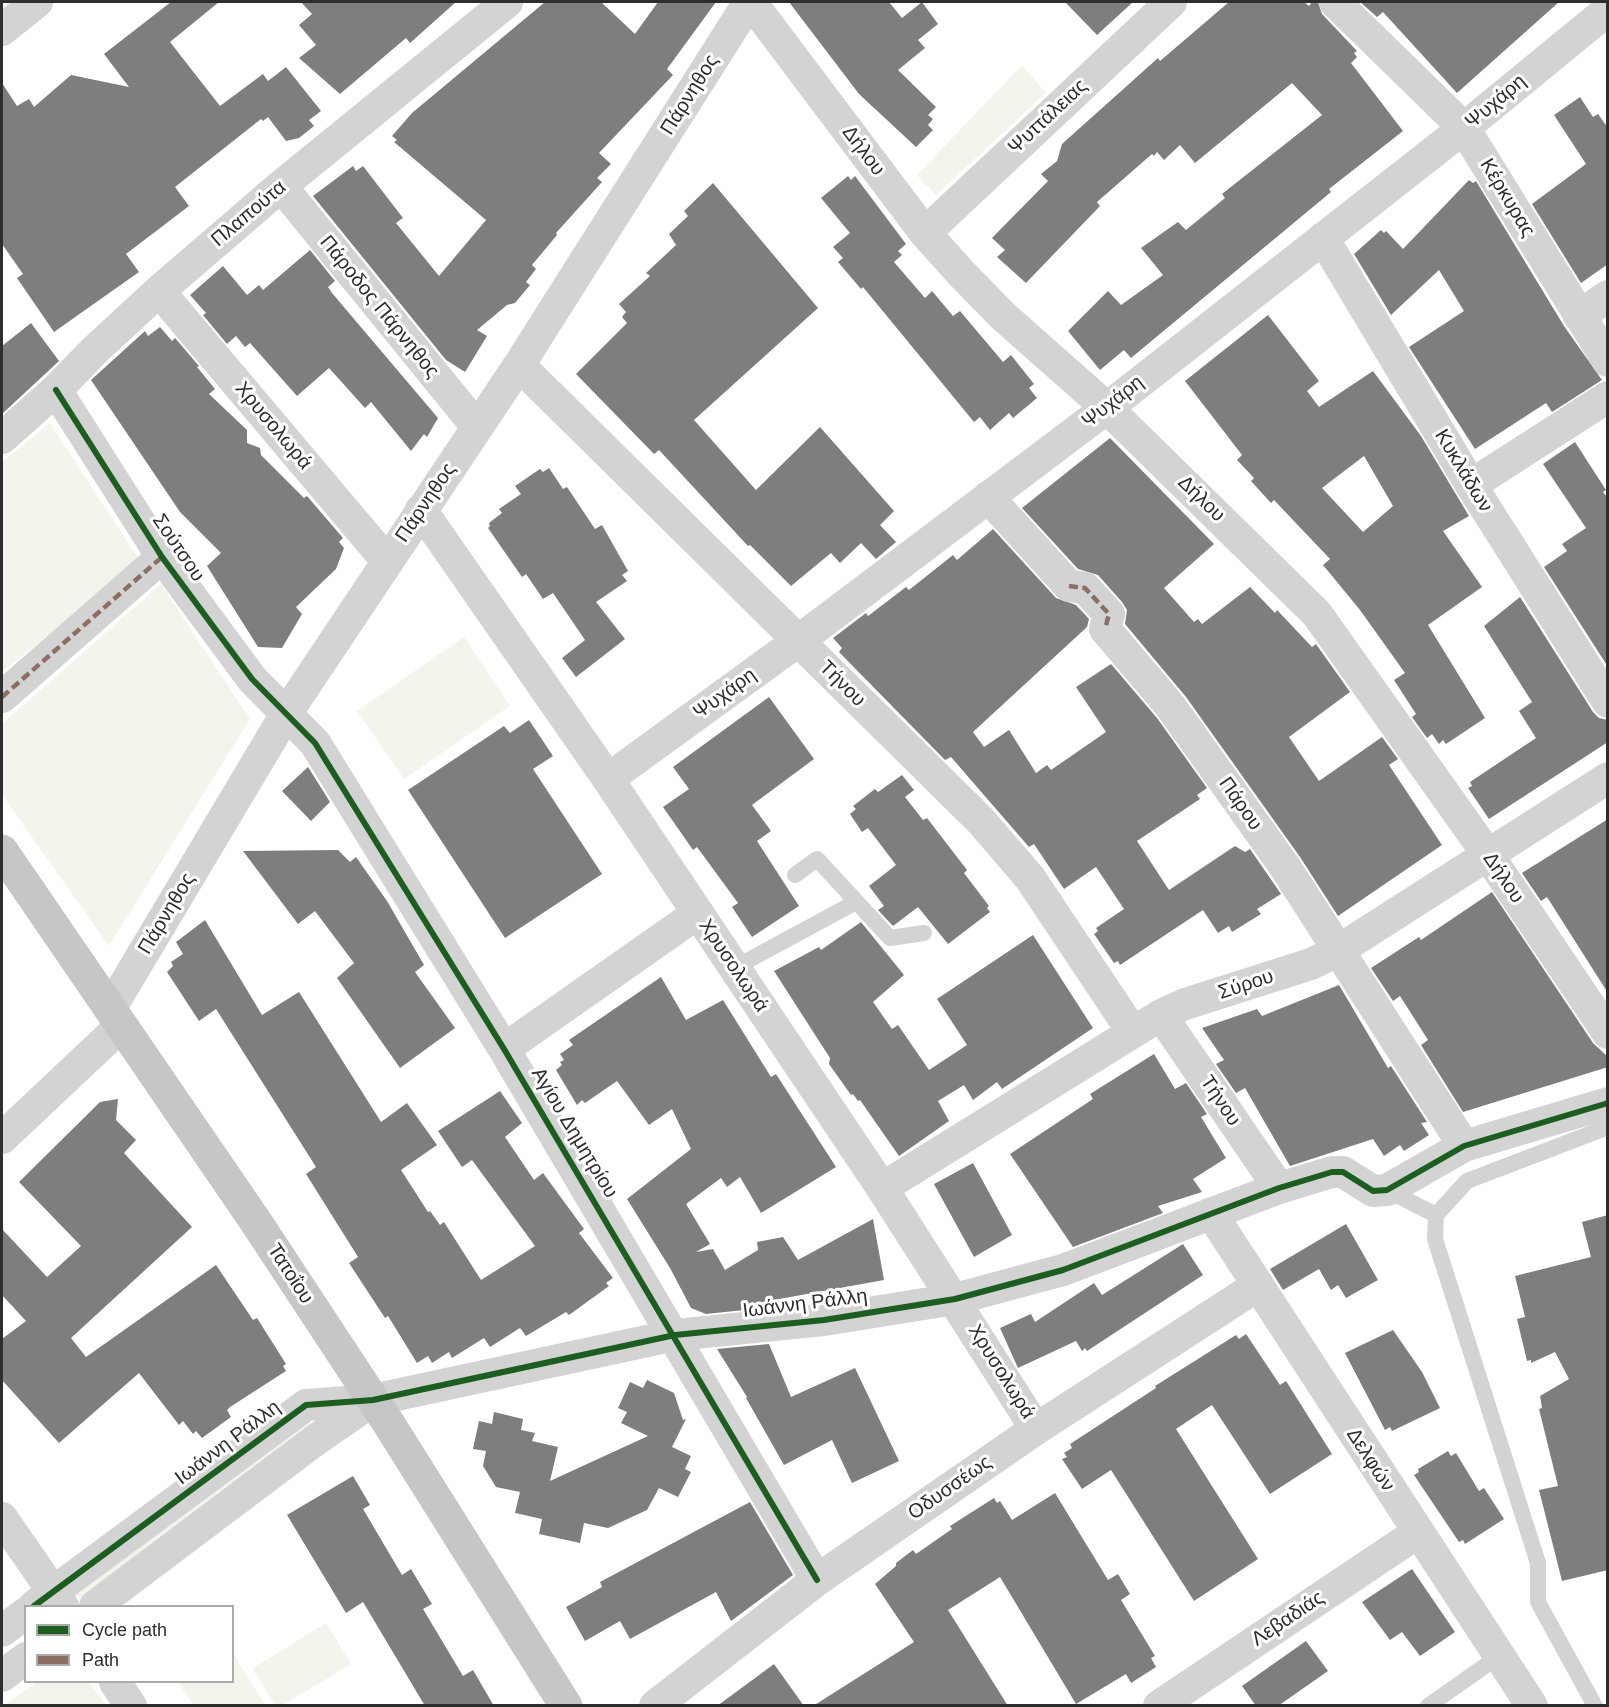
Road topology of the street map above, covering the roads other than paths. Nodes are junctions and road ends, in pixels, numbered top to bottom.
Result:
1 (37, 2) edge
2 (507, 2) edge
3 (750, 2) edge
4 (1171, 2) edge
5 (1335, 2) edge
6 (1605, 18) edge
7 (2, 30) edge
8 (1464, 129) junction
9 (281, 186) junction
10 (925, 233) junction
11 (1323, 238) junction
12 (159, 291) junction
13 (1608, 296) edge
14 (1580, 316) junction
15 (1608, 361) edge
16 (519, 365) junction
17 (57, 390) junction
18 (1608, 397) edge
19 (1107, 408) junction
20 (477, 427) junction
21 (2, 438) edge
22 (1471, 485) junction
23 (988, 497) junction
24 (421, 510) junction
25 (162, 557) junction
26 (387, 561) junction
27 (798, 641) junction
28 (2, 697) edge
29 (1608, 702) edge
30 (286, 714) junction
31 (1608, 778) edge
32 (608, 779) junction
33 (2, 851) edge
34 (1488, 855) junction
35 (795, 874) dead end
36 (856, 902) junction
37 (698, 913) junction
38 (924, 933) dead end
39 (1339, 950) junction
40 (734, 968) junction
41 (1161, 1014) junction
42 (116, 1017) junction
43 (1132, 1031) junction
44 (1608, 1033) edge
45 (504, 1049) junction
46 (1608, 1104) edge
47 (1608, 1127) edge
48 (2, 1138) edge
49 (1464, 1146) junction
50 (882, 1188) junction
51 (1279, 1188) junction
52 (1387, 1190) junction
53 (1211, 1214) junction
54 (1436, 1215) junction
55 (1257, 1286) junction
56 (955, 1299) junction
57 (675, 1335) junction
58 (373, 1400) junction
59 (1036, 1429) junction
60 (2, 1518) edge
61 (1417, 1533) junction
62 (817, 1580) junction
63 (50, 1602) edge
64 (96, 1605) edge
65 (24, 1614) edge
66 (2, 1631) edge
67 (1499, 1656) junction
68 (24, 1660) edge
69 (2, 1676) edge
70 (115, 1683) edge
71 (131, 1706) edge
72 (566, 1706) edge
73 (655, 1706) edge
74 (1158, 1706) edge
75 (1428, 1706) edge
76 (1532, 1706) edge
77 (1595, 1706) edge

1 - 7 street
2 - 9 street, Πλαπούτα
3 - 10 street, Δήλου
3 - 16 street, Πάρνηθος
4 - 10 street, Ψυττάλειας
5 - 8 street, Κέρκυρας
6 - 8 street, Ψυχάρη
8 - 11 street, Ψυχάρη
8 - 14 street, Κέρκυρας
9 - 12 street, Πλαπούτα
9 - 20 street, Πάροδος Πάρνηθος
10 - 19 street, Δήλου
11 - 19 street, Ψυχάρη
11 - 22 street, Κυκλάδων
12 - 17 street, Πλαπούτα
12 - 26 street, Χρυσολωρά
13 - 14 street
14 - 15 street, Κέρκυρας
16 - 20 street, Πάρνηθος
16 - 27 street, Τήνου
17 - 21 street, Πλαπούτα
17 - 25 street, Σούτσου
18 - 22 street
19 - 23 street, Ψυχάρη
19 - 34 street, Δήλου
20 - 24 street, Πάρνηθος
22 - 29 street, Κυκλάδων
23 - 27 street, Ψυχάρη
23 - 39 street, Πάρου
24 - 26 street, Πάρνηθος
24 - 32 street, Χρυσολωρά
25 - 28 street
25 - 30 street, Σούτσου
26 - 30 street, Πάρνηθος
27 - 32 street, Ψυχάρη
27 - 43 street, Τήνου
30 - 42 street, Πάρνηθος
30 - 45 street, Αγίου Δημητρίου
31 - 34 street, Σύρου
32 - 37 street, Χρυσολωρά
33 - 42 main road, Τατοΐου
34 - 39 street, Σύρου
34 - 44 street, Δήλου
35 - 36 lane
36 - 38 lane
36 - 40 lane
37 - 40 street, Χρυσολωρά
37 - 45 street
39 - 41 street, Σύρου
39 - 49 street, Πάρου
40 - 50 street, Χρυσολωρά
41 - 43 street, Σύρου
41 - 51 street, Τήνου
42 - 48 street, Πάρνηθος
42 - 58 main road, Τατοΐου
43 - 50 street, Σύρου
45 - 57 street, Αγίου Δημητρίου
46 - 49 street
47 - 54 lane
49 - 52 street
50 - 56 street, Χρυσολωρά
51 - 52 street, Ιωάννη Ράλλη
51 - 53 street, Ιωάννη Ράλλη
52 - 54 lane
53 - 55 street, Δελφών
53 - 56 street, Ιωάννη Ράλλη
54 - 77 lane
55 - 59 street, Οδυσσέως
55 - 61 street, Δελφών
56 - 57 street, Ιωάννη Ράλλη
56 - 59 street, Χρυσολωρά
57 - 58 street, Ιωάννη Ράλλη
57 - 62 street, Αγίου Δημητρίου
58 - 63 street, Ιωάννη Ράλλη
58 - 64 street, Ιωάννη Ράλλη
58 - 72 main road, Τατοΐου
59 - 62 street, Οδυσσέως
60 - 63 street
61 - 67 street, Δελφών
61 - 74 street, Λεβαδιάς
62 - 73 street, Οδυσσέως
65 - 66 street
67 - 75 lane
67 - 76 street, Δελφών
68 - 69 street
70 - 71 street

